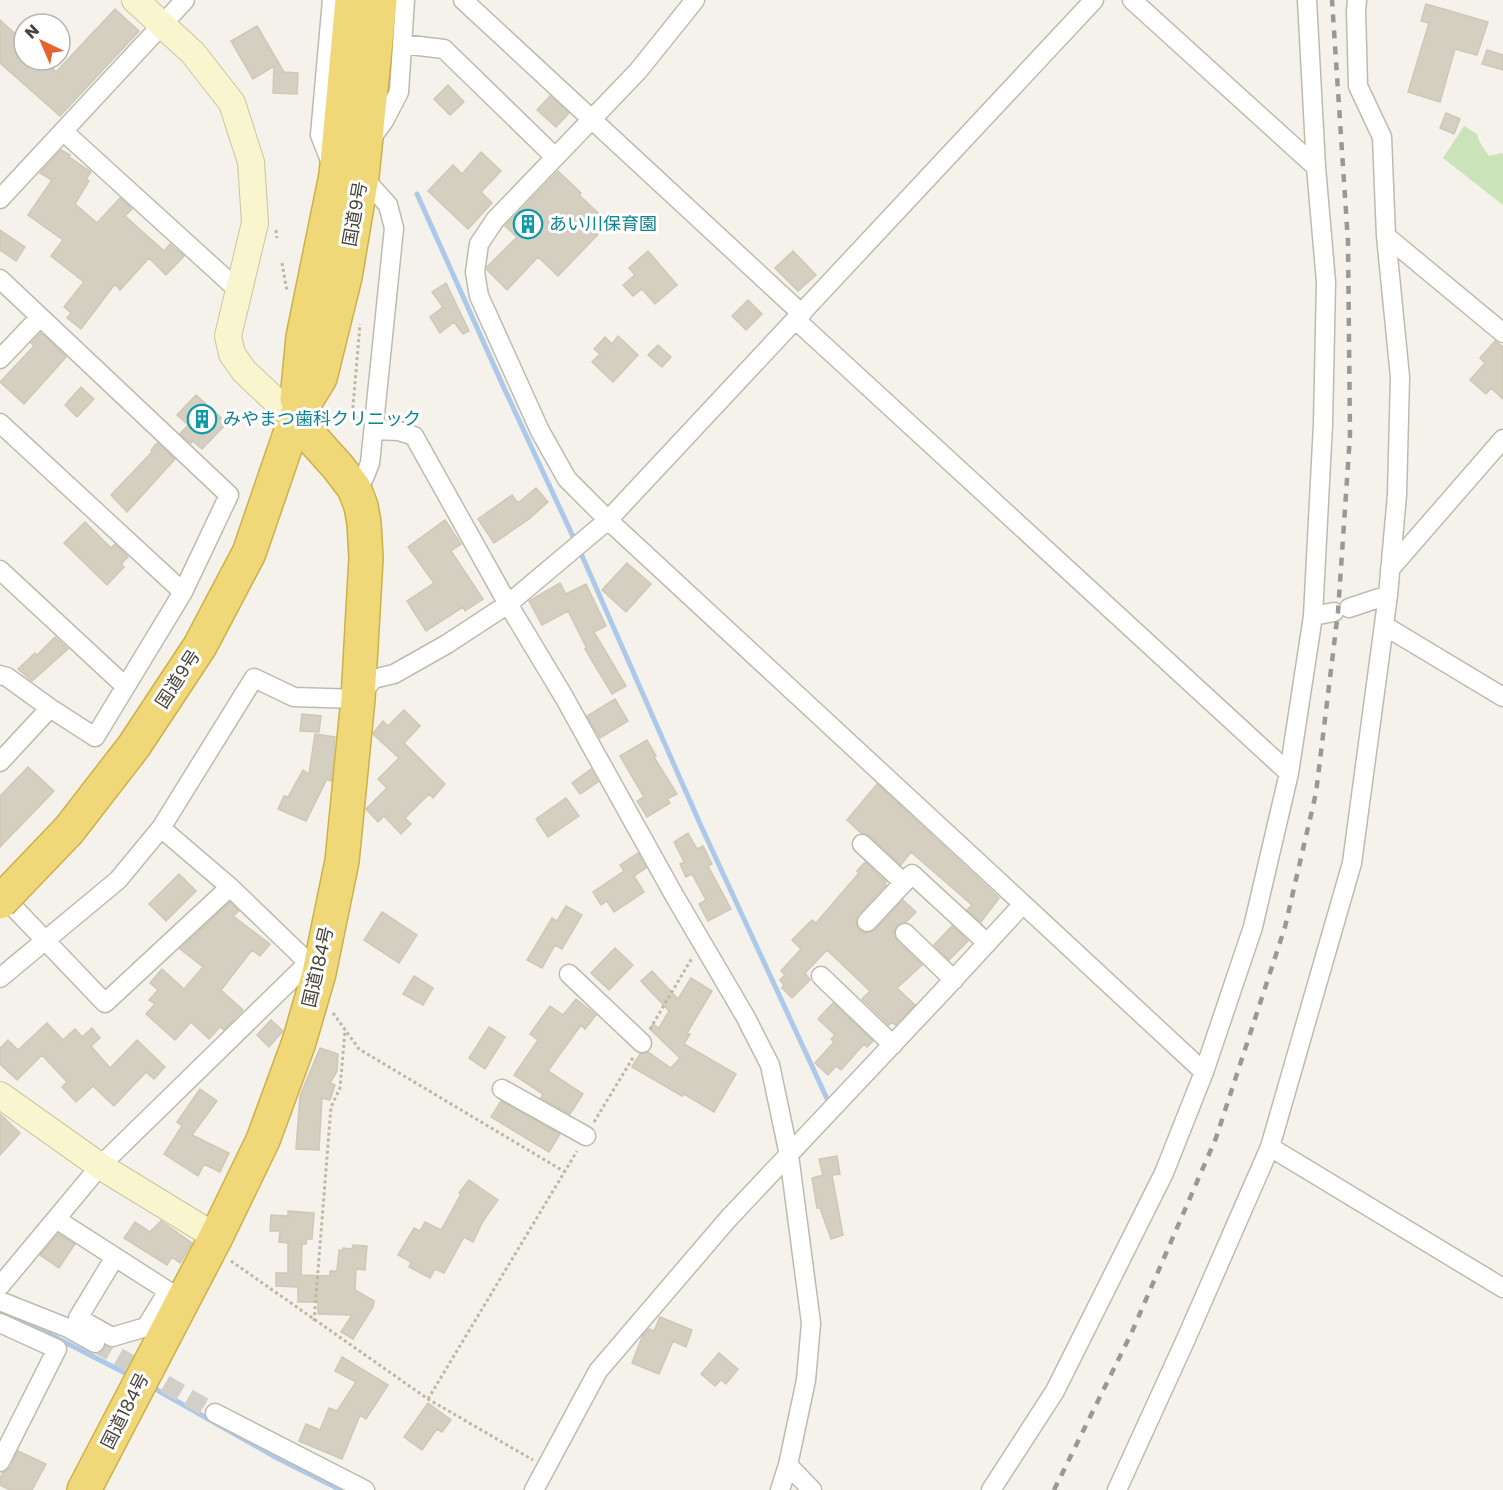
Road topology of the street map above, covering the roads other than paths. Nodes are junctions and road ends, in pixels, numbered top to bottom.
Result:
1 (135, 0) edge
2 (332, 0) edge
3 (352, 0) edge
4 (380, 0) edge
5 (405, 0) edge
6 (463, 0) edge
7 (695, 0) edge
8 (1094, 0) edge
9 (1132, 0) edge
10 (1306, 0) edge
11 (1357, 0) edge
12 (182, 1) edge
13 (162, 26) junction
14 (402, 44) junction
15 (592, 119) junction
16 (63, 131) junction
17 (555, 157) junction
18 (355, 165) junction
19 (1316, 167) junction
20 (0, 199) edge
21 (1386, 236) junction
22 (0, 279) edge
23 (238, 290) junction
24 (40, 317) junction
25 (799, 317) junction
26 (1503, 333) edge
27 (0, 359) edge
28 (295, 419) junction
29 (0, 423) edge
30 (375, 430) junction
31 (1503, 439) edge
32 (354, 488) junction
33 (608, 520) junction
34 (1390, 569) junction
35 (0, 570) edge
36 (183, 592) junction
37 (1388, 595) junction
38 (508, 603) junction
39 (1313, 616) junction
40 (1385, 626) junction
41 (0, 675) edge
42 (125, 686) junction
43 (1503, 697) edge
44 (358, 699) junction
45 (50, 708) junction
46 (0, 762) edge
47 (1289, 773) junction
48 (161, 828) junction
49 (862, 844) dead end
50 (904, 883) junction
51 (230, 887) junction
52 (0, 893) edge
53 (0, 902) edge
54 (1023, 904) junction
55 (867, 922) dead end
56 (905, 933) dead end
57 (45, 939) junction
58 (987, 943) junction
59 (314, 974) junction
60 (569, 974) dead end
61 (821, 976) dead end
62 (0, 978) edge
63 (954, 980) junction
64 (642, 1042) road end
65 (892, 1045) junction
66 (1204, 1072) junction
67 (502, 1089) dead end
68 (0, 1096) edge
69 (586, 1136) road end
70 (1270, 1148) junction
71 (789, 1155) junction
72 (100, 1166) junction
73 (56, 1219) junction
74 (216, 1237) junction
75 (115, 1257) junction
76 (0, 1286) edge
77 (1503, 1288) edge
78 (0, 1300) edge
79 (0, 1323) edge
80 (95, 1343) tunnel mouth
81 (215, 1413) tunnel mouth
82 (0, 1462) edge
83 (788, 1466) junction
84 (84, 1490) edge
85 (365, 1490) edge
86 (534, 1490) edge
87 (780, 1490) edge
88 (812, 1490) edge
89 (991, 1490) edge
90 (1117, 1490) edge

1 - 13 street
2 - 18 street
3 - 18 highway, 国道9号
4 - 18 highway, 国道9号
5 - 14 street
6 - 15 street
7 - 15 street
8 - 25 street
9 - 19 street
10 - 19 street
11 - 21 street
12 - 13 street
13 - 16 street
13 - 23 street
14 - 17 street
14 - 18 street
15 - 17 street
15 - 25 street
16 - 20 street
16 - 23 street
17 - 33 street
18 - 28 highway, 国道9号
18 - 30 street
19 - 39 street
21 - 26 street
21 - 34 street
22 - 24 street
23 - 28 street
24 - 27 street
24 - 36 street
25 - 33 street
25 - 47 street
28 - 32 highway, 国道184号
28 - 53 highway, 国道9号, bridge
29 - 36 street
30 - 32 street
30 - 38 street
31 - 34 street
32 - 44 highway, 国道184号
33 - 38 street
33 - 54 street
34 - 37 street
35 - 42 street
36 - 42 street
37 - 39 street
37 - 40 street
38 - 44 street
38 - 71 street
39 - 47 street
40 - 43 street
40 - 70 street
41 - 45 street
42 - 45 street
44 - 48 street
44 - 59 highway, 国道184号
45 - 46 street
47 - 66 street
48 - 51 street
48 - 57 street
49 - 50 street
50 - 55 street
50 - 58 street
51 - 57 street
51 - 59 street
52 - 57 street
54 - 58 street
54 - 66 street
56 - 63 street
57 - 62 street
58 - 63 street
59 - 72 street
59 - 74 highway, 国道184号
60 - 64 street
61 - 65 street
63 - 65 street
65 - 71 street
66 - 89 street
67 - 69 street
68 - 72 street
70 - 77 street
70 - 90 street
71 - 83 street
71 - 86 street
72 - 73 street
72 - 74 street
73 - 75 street
73 - 76 street
74 - 84 highway, 国道184号
75 - 75 street
78 - 80 street
79 - 82 street
81 - 85 street
83 - 87 street
83 - 88 street

